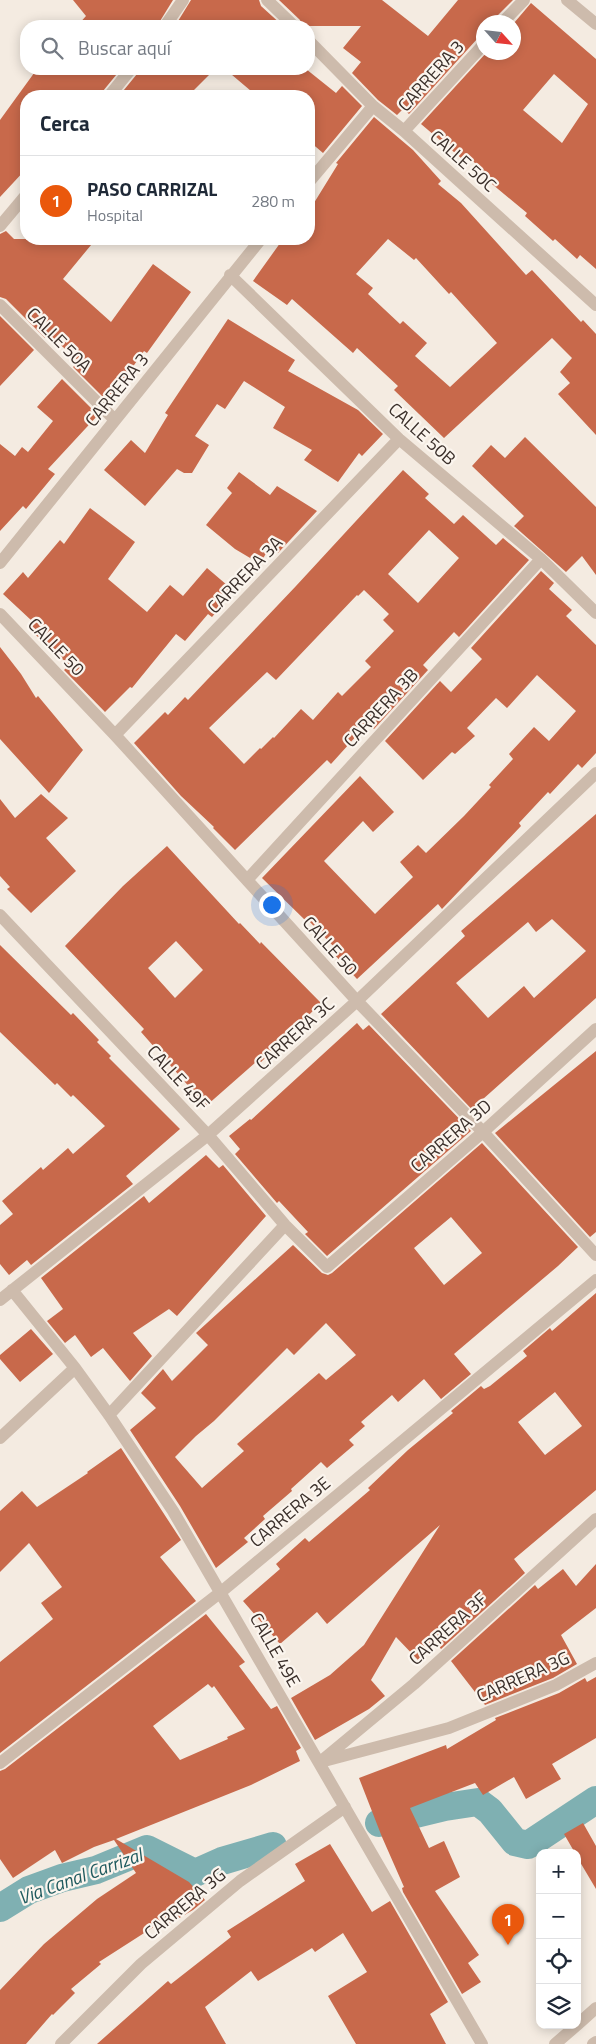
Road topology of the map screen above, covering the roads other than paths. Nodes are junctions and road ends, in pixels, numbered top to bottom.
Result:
1 (183, 0) edge
2 (267, 0) edge
3 (524, 0) edge
4 (567, 0) edge
5 (510, 15) edge
6 (169, 20) edge
7 (288, 20) edge
8 (596, 24) edge
9 (315, 48) edge
10 (476, 53) edge
11 (126, 75) edge
12 (114, 90) edge
13 (373, 106) junction
14 (404, 131) junction
15 (315, 175) edge
16 (20, 202) edge
17 (0, 226) edge
18 (256, 245) edge
19 (230, 275) junction
20 (0, 305) edge
21 (596, 305) edge
22 (116, 420) junction
23 (399, 439) junction
24 (541, 559) junction
25 (0, 562) edge
26 (596, 613) edge
27 (0, 614) edge
28 (115, 735) junction
29 (596, 772) edge
30 (247, 880) junction
31 (0, 915) edge
32 (357, 1001) junction
33 (596, 1029) edge
34 (483, 1132) junction
35 (208, 1135) junction
36 (285, 1225) junction
37 (596, 1255) edge
38 (327, 1267) joint
39 (596, 1280) edge
40 (12, 1290) junction
41 (0, 1300) edge
42 (75, 1368) junction
43 (109, 1415) junction
44 (0, 1438) edge
45 (596, 1519) edge
46 (221, 1592) junction
47 (596, 1663) edge
48 (320, 1762) junction
49 (0, 1763) edge
50 (345, 1806) junction
51 (596, 2008) edge
52 (581, 2021) edge
53 (572, 2029) edge
54 (61, 2044) edge
55 (482, 2044) edge
56 (555, 2044) edge

1 - 6 street
2 - 7 street
3 - 5 street
4 - 8 street
9 - 13 street, CALLE 50C
10 - 14 street, CARRERA 3
11 - 12 street
13 - 14 street, CALLE 50C
13 - 15 street, CARRERA 3
14 - 21 street, CALLE 50C
16 - 17 street
18 - 19 street, CARRERA 3
19 - 22 street, CARRERA 3
19 - 23 street, CALLE 50B
20 - 22 street, CALLE 50A
22 - 25 street, CARRERA 3
23 - 24 street, CALLE 50B
23 - 28 street, CARRERA 3A
24 - 26 street, CALLE 50B
24 - 30 street, CARRERA 3B
27 - 28 street, CALLE 50
28 - 30 street, CALLE 50
29 - 32 street, CARRERA 3C
30 - 32 street, CALLE 50
31 - 35 street, CALLE 49F
32 - 34 street, CALLE 50
32 - 35 street, CARRERA 3C
33 - 34 street, CARRERA 3D
34 - 37 street, CALLE 50
34 - 38 street, CARRERA 3D
35 - 36 street, CALLE 49F
35 - 40 street, CARRERA 3C
36 - 38 street, CALLE 49F
36 - 43 street
39 - 46 street, CARRERA 3E
40 - 41 street, CARRERA 3C
40 - 42 street, CALLE 49E
42 - 43 street, CALLE 49E
42 - 44 street
43 - 46 street, CALLE 49E
45 - 48 street, CARRERA 3F
46 - 48 street, CALLE 49E
46 - 49 street, CARRERA 3E
47 - 48 street, CARRERA 3G
48 - 50 street, CALLE 49E
50 - 54 street, CARRERA 3G
50 - 55 street, CALLE 49E
51 - 52 street
53 - 56 street

